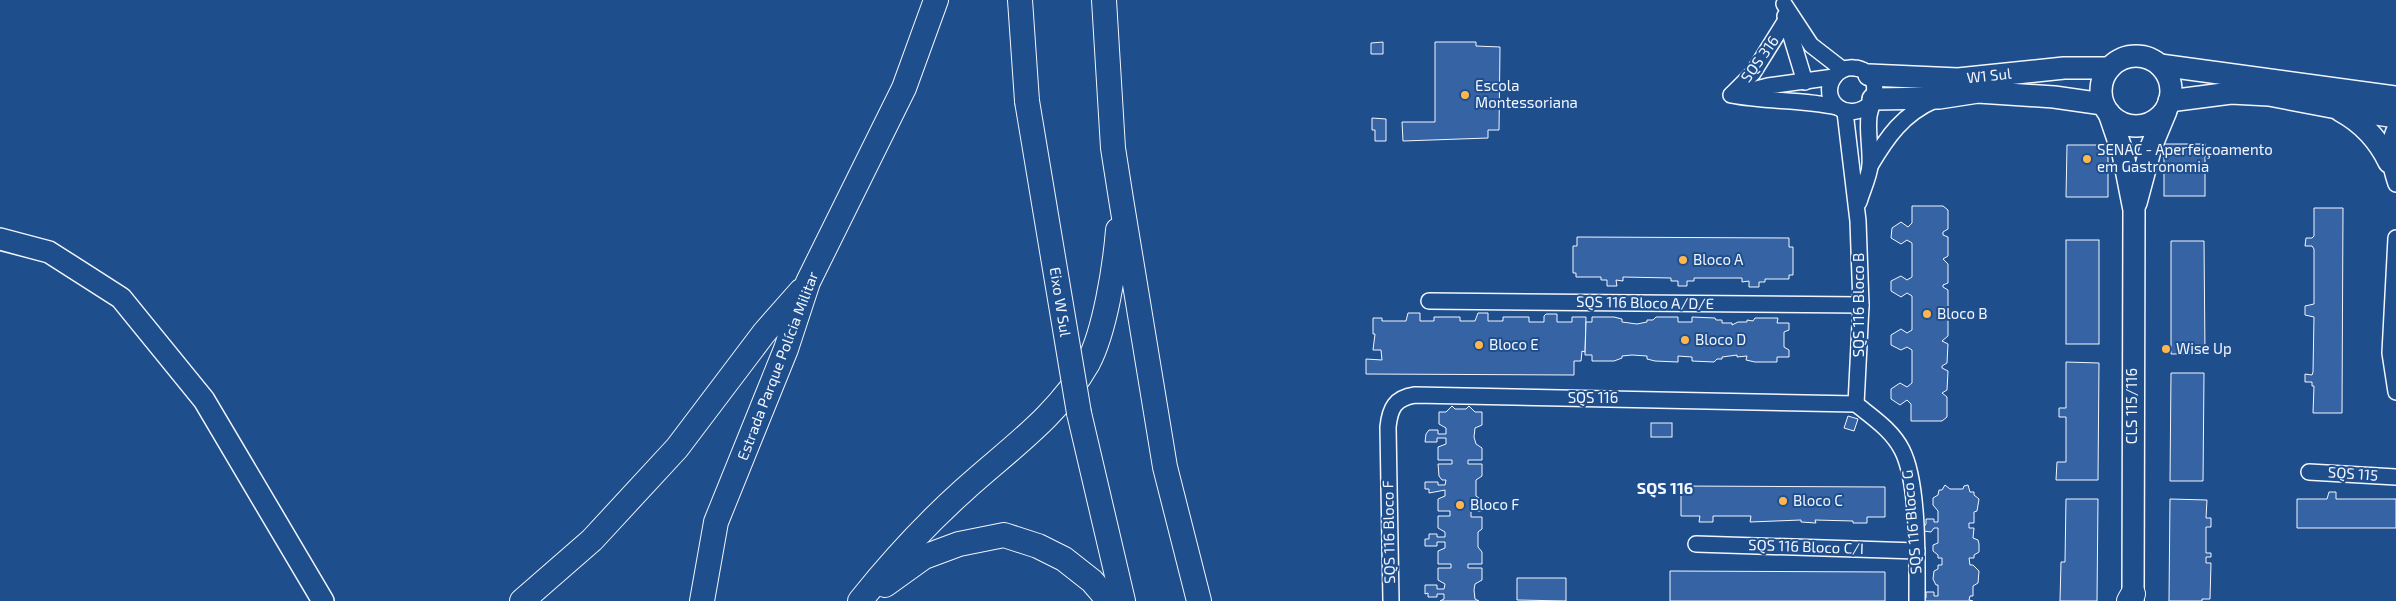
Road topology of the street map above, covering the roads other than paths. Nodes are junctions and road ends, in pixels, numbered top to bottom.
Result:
1 (936, 0) edge
2 (1020, 0) edge
3 (1104, 0) edge
4 (1784, 2) edge
5 (1786, 20) junction
6 (2160, 65) junction
7 (2109, 68) junction
8 (1838, 73) junction
9 (1869, 75) junction
10 (1805, 82) junction
11 (1731, 95) junction
12 (2396, 97) edge
13 (1940, 98) junction
14 (1873, 101) junction
15 (2168, 105) junction
16 (2337, 108) junction
17 (1841, 109) junction
18 (2106, 109) junction
19 (2396, 116) edge
20 (2396, 126) edge
21 (2389, 162) junction
22 (1870, 167) junction
23 (2396, 184) edge
24 (1121, 199) junction
25 (1858, 206) junction
26 (2134, 210) junction
27 (0, 238) edge
28 (2396, 238) edge
29 (808, 282) junction
30 (1429, 301) dead end
31 (1861, 305) junction
32 (2393, 353) edge
33 (2396, 392) edge
34 (1856, 404) junction
35 (1388, 464) joint
36 (2309, 472) dead end
37 (2396, 477) edge
38 (1696, 544) dead end
39 (1917, 551) junction
40 (2133, 599) edge
41 (323, 601) edge
42 (522, 601) edge
43 (702, 601) edge
44 (860, 601) edge
45 (867, 601) edge
46 (1108, 601) edge
47 (1122, 601) edge
48 (1200, 601) edge
49 (1391, 601) edge
50 (1917, 601) edge

1 - 29 main road, Estrada Parque Polícia Militar
2 - 47 main road, Eixo W Sul, bridge
3 - 24 main road
4 - 5 street, SQS 316
4 - 8 street, SQS 316
5 - 10 street, SQS 316
5 - 11 street, SQS 316
6 - 7 street
6 - 12 street
6 - 15 street
7 - 9 street, W1 Sul
7 - 18 street
8 - 9 street
8 - 10 street
8 - 17 street
9 - 14 street
10 - 11 street
11 - 17 street
13 - 14 street, W1 Sul
13 - 18 street, W1 Sul
13 - 22 street, SQS 116 Bloco B
14 - 17 street
14 - 22 street, SQS 116 Bloco B
15 - 16 street
15 - 18 street
15 - 26 street, CLS 115/116
16 - 19 street
16 - 21 street
17 - 25 street, SQS 116 Bloco B
18 - 26 street, CLS 115/116
20 - 21 street
21 - 23 street
22 - 25 street, SQS 116 Bloco B
24 - 44 main road
24 - 48 main road
25 - 31 street, SQS 116 Bloco B
26 - 40 street, CLS 115/116
27 - 41 street
28 - 32 street
29 - 42 main road
29 - 43 main road, Estrada Parque Polícia Militar
30 - 31 street, SQS 116 Bloco A/D/E
31 - 34 street, SQS 116 Bloco B
32 - 33 street
34 - 35 street, SQS 116
34 - 39 street, SQS 116 Bloco G
35 - 49 street, SQS 116 Bloco F
36 - 37 street, SQS 115
38 - 39 street, SQS 116 Bloco C/I
39 - 50 street, SQS 116 Bloco G
45 - 46 main road

